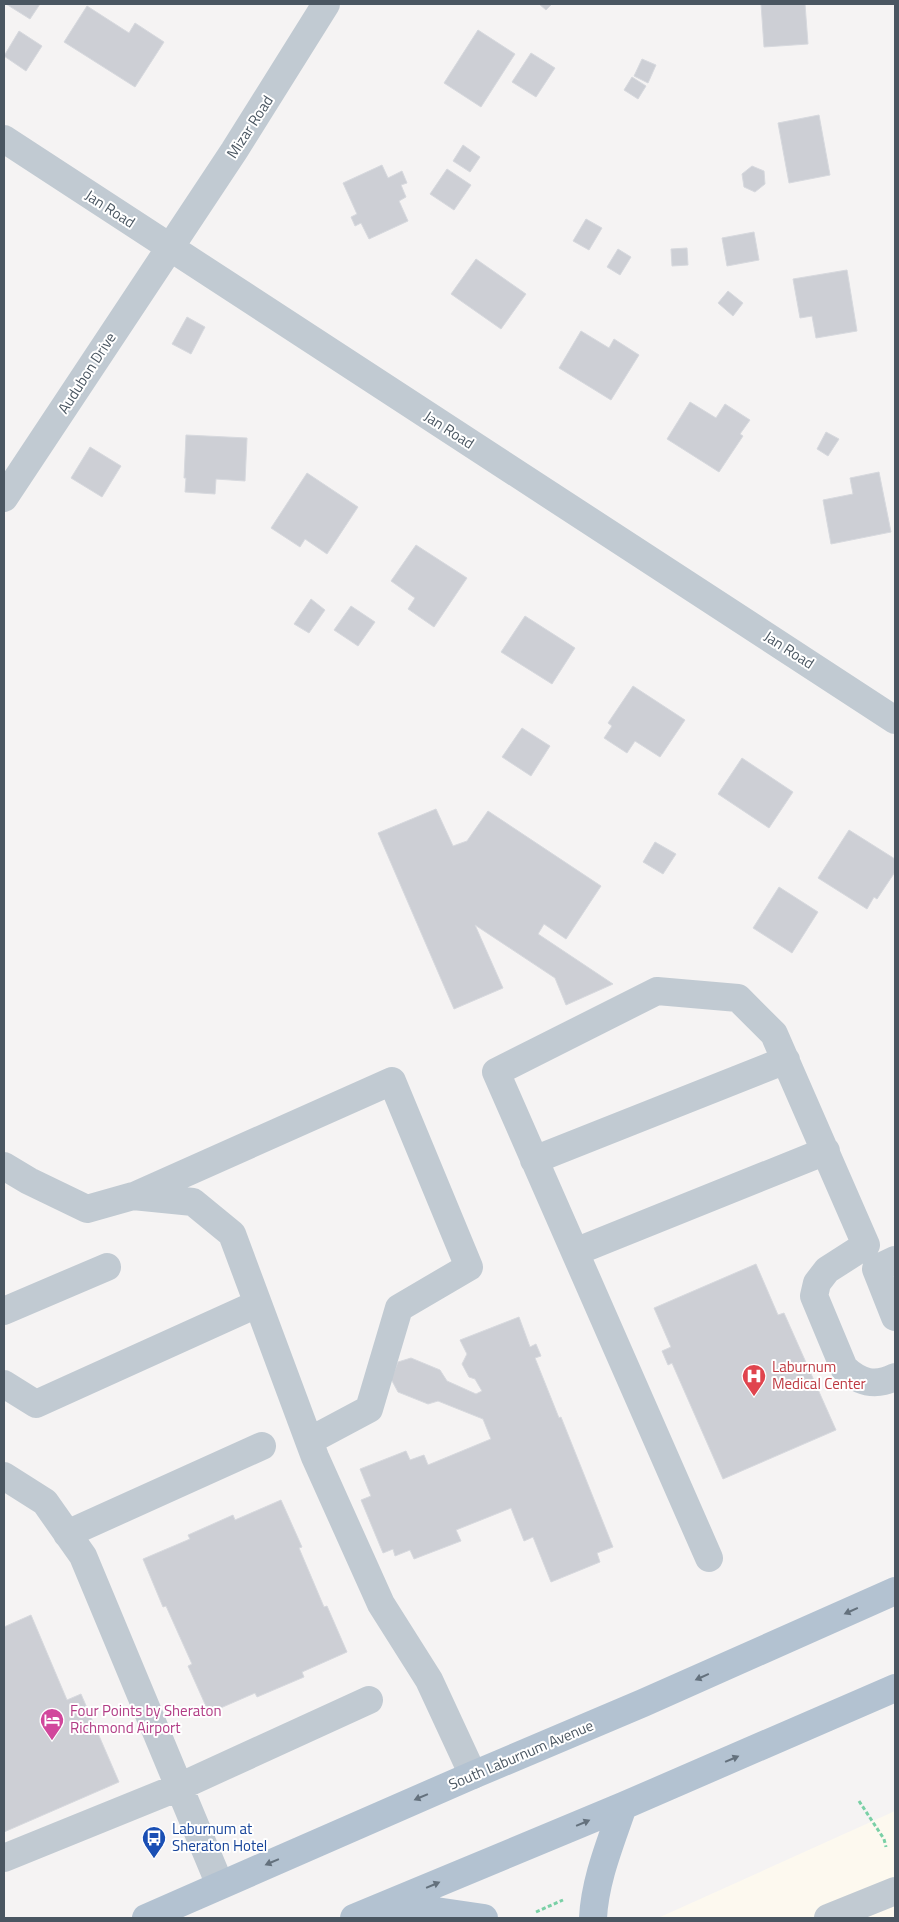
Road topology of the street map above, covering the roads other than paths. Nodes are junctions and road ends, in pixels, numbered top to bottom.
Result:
1 (326, 4) edge
2 (4, 139) edge
3 (169, 248) junction
4 (4, 498) edge
5 (895, 720) edge
6 (786, 1060) junction
7 (826, 1151) junction
8 (534, 1160) junction
9 (4, 1166) edge
10 (133, 1196) junction
11 (575, 1252) junction
12 (879, 1258) edge
13 (107, 1267) dead end
14 (257, 1304) junction
15 (4, 1311) edge
16 (895, 1317) edge
17 (895, 1377) edge
18 (4, 1384) edge
19 (309, 1441) junction
20 (262, 1446) dead end
21 (4, 1476) edge
22 (67, 1534) junction
23 (709, 1558) dead end
24 (895, 1591) edge
25 (895, 1688) edge
26 (370, 1700) dead end
27 (473, 1775) junction
28 (179, 1787) junction
29 (623, 1806) junction
30 (4, 1858) edge
31 (220, 1885) junction
32 (895, 1891) edge
33 (388, 1904) junction
34 (146, 1918) edge
35 (354, 1918) edge
36 (484, 1918) edge
37 (593, 1918) edge
38 (828, 1918) edge

1 - 3 street, Mizar Road
2 - 3 street, Jan Road
3 - 4 street, Audubon Drive
3 - 5 street, Jan Road
6 - 7 street
6 - 8 street
6 - 8 street
7 - 11 street
7 - 12 street
8 - 11 street
9 - 10 street
10 - 14 street
10 - 19 street
11 - 23 street
12 - 16 street
12 - 17 street
13 - 15 street
14 - 18 street
14 - 19 street
19 - 27 street
20 - 22 street
21 - 22 street
22 - 28 street
24 -> 27 main road, South Laburnum Avenue
29 -> 25 main road
26 - 28 street
27 -> 31 main road, South Laburnum Avenue
28 - 30 street
28 - 31 street
33 -> 29 main road
29 - 37 main road
31 - 34 main road, South Laburnum Avenue
32 - 38 street
33 - 35 main road
33 - 36 main road

